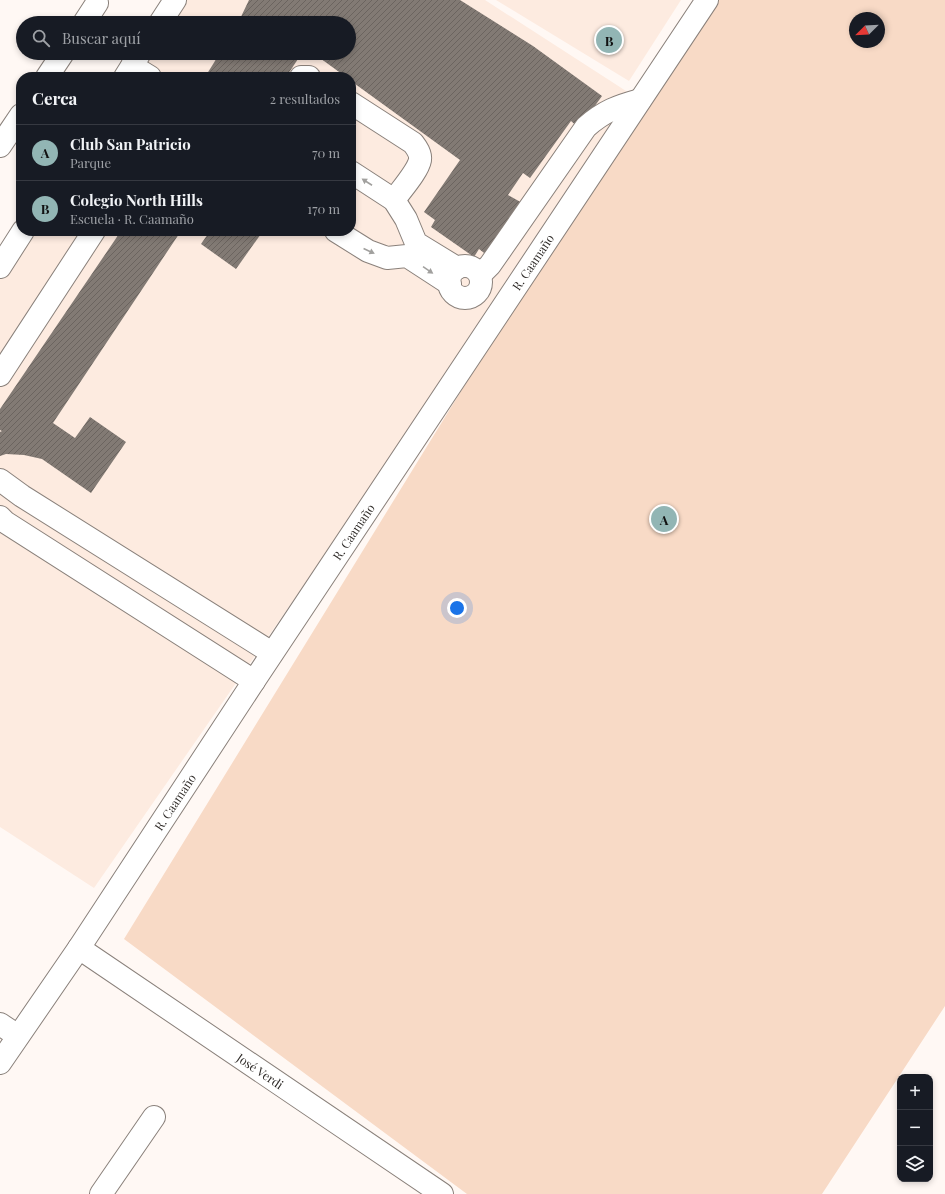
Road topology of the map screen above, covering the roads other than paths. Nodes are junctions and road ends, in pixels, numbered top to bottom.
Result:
1 (175, 0) edge
2 (707, 0) edge
3 (98, 1) edge
4 (88, 16) edge
5 (165, 16) edge
6 (58, 60) edge
7 (50, 72) edge
8 (640, 100) junction
9 (356, 105) edge
10 (16, 122) edge
11 (0, 146) edge
12 (356, 175) edge
13 (394, 200) junction
14 (20, 236) edge
15 (91, 236) edge
16 (344, 236) edge
17 (411, 249) junction
18 (0, 267) edge
19 (480, 275) junction
20 (453, 276) junction
21 (0, 375) edge
22 (0, 480) edge
23 (0, 517) edge
24 (272, 653) junction
25 (254, 681) junction
26 (79, 948) junction
27 (0, 1024) edge
28 (18, 1036) junction
29 (0, 1063) edge
30 (154, 1117) dead end
31 (101, 1194) edge
32 (442, 1194) edge

1 - 5 street
2 - 8 street, R. Caamaño
3 - 4 street
6 - 7 street
8 - 19 street
8 - 24 street, R. Caamaño
9 - 13 street
10 - 11 street
13 -> 12 street
13 - 17 street
14 - 18 street
15 - 21 street
16 -> 17 street
17 - 20 street
19 - 20 street
19 - 20 street
22 - 24 street
23 - 25 street
24 - 25 street, R. Caamaño
25 - 26 street, R. Caamaño
26 - 28 street, R. Caamaño
26 - 32 street, José Verdi
27 - 28 street
28 - 29 street, R. Caamaño
30 - 31 street

